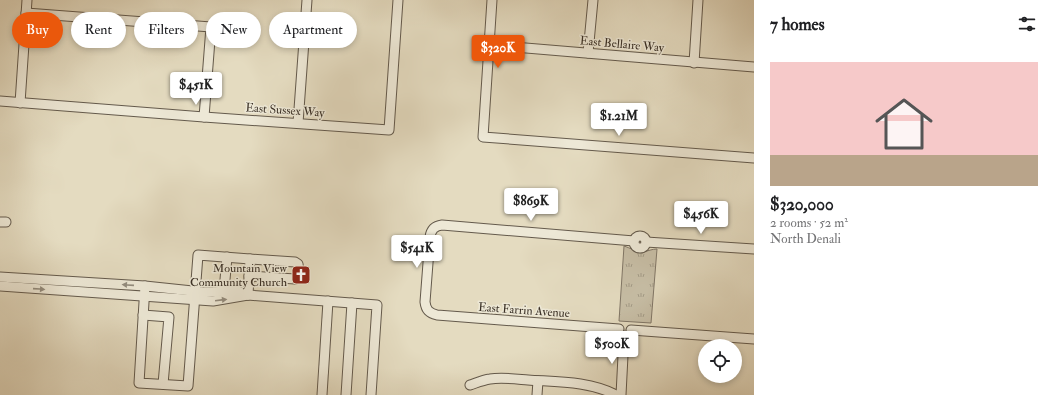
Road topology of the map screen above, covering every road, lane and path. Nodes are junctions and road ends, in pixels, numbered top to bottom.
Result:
1 (26, 0) edge
2 (307, 0) edge
3 (398, 0) edge
4 (492, 0) edge
5 (593, 0) edge
6 (698, 0) edge
7 (26, 12) edge
8 (63, 16) edge
9 (489, 45) junction
10 (24, 48) edge
11 (588, 53) junction
12 (694, 62) junction
13 (754, 67) edge
14 (0, 101) edge
15 (20, 103) junction
16 (204, 117) junction
17 (298, 123) junction
18 (754, 158) edge
19 (754, 249) edge
20 (227, 257) junction
21 (250, 259) junction
22 (249, 276) junction
23 (0, 277) edge
24 (63, 281) junction
25 (0, 286) edge
26 (62, 291) junction
27 (145, 291) junction
28 (224, 291) junction
29 (194, 295) junction
30 (248, 296) junction
31 (328, 302) junction
32 (352, 303) junction
33 (143, 316) junction
34 (625, 332) junction
35 (754, 339) edge
36 (538, 380) junction
37 (163, 384) junction
38 (470, 385) dead end
39 (322, 395) edge
40 (346, 395) edge
41 (371, 395) edge
42 (537, 395) edge
43 (616, 395) edge
44 (621, 395) edge

1 - 7 street
2 - 17 street
3 - 17 street, East Sussex Way
4 - 9 street
5 - 11 street
6 - 12 street
8 - 16 street
9 - 11 street, East Bellaire Way
9 - 18 street
10 - 15 street
11 - 12 street, East Bellaire Way
12 - 13 street, East Bellaire Way
14 - 15 street, East Sussex Way
15 - 16 street, East Sussex Way
16 - 17 street, East Sussex Way
19 - 34 street, East Farrin Avenue
20 - 21 street
20 - 28 street
20 - 29 street
21 - 22 street
21 - 22 street
22 - 30 street
23 - 24 street
24 - 26 street
27 -> 24 street
25 -> 26 street
26 - 27 street
27 - 29 street
27 - 33 street
28 - 29 street
28 - 30 street
29 -> 30 street
29 - 37 street
30 - 31 street
31 - 32 street
31 - 39 street
32 - 40 street
32 - 41 street
33 - 37 street
33 - 37 street
34 - 35 street, East Farrin Avenue
34 - 44 street
36 - 38 street
36 - 42 street
36 - 43 street

